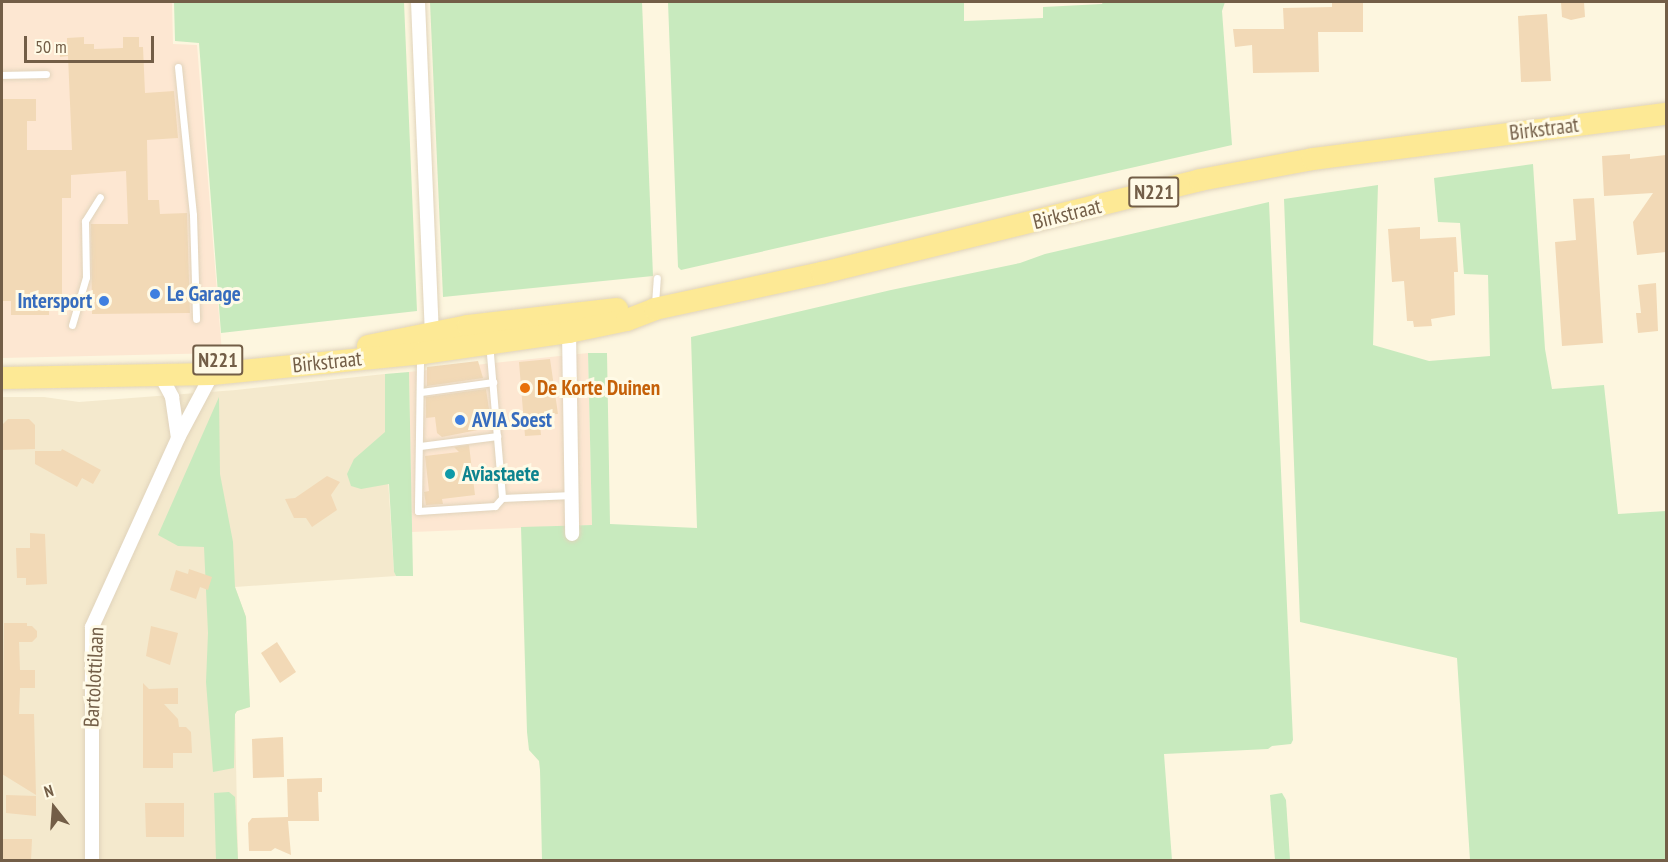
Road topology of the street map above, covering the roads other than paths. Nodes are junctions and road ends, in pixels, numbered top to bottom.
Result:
1 (418, 2) edge
2 (178, 67) dead end
3 (2, 75) edge
4 (46, 75) dead end
5 (1666, 114) edge
6 (100, 197) dead end
7 (657, 278) dead end
8 (652, 310) junction
9 (526, 318) junction
10 (196, 319) dead end
11 (72, 325) dead end
12 (468, 326) junction
13 (432, 332) junction
14 (568, 332) junction
15 (489, 348) junction
16 (422, 358) junction
17 (2, 366) edge
18 (212, 374) junction
19 (161, 376) junction
20 (2, 378) edge
21 (493, 382) junction
22 (421, 392) junction
23 (497, 436) junction
24 (178, 438) junction
25 (420, 446) junction
26 (572, 495) junction
27 (502, 498) junction
28 (572, 534) dead end
29 (92, 861) edge

1 - 13 street
2 - 10 lane
3 - 4 lane
5 - 8 main road, Birkstraat / N221
6 - 11 lane
7 - 8 lane
8 - 9 main road, Birkstraat / N221
8 - 14 main road, Birkstraat / N221
9 - 12 main road, Birkstraat / N221
9 - 15 street
12 - 13 main road, Birkstraat / N221
12 - 15 street
13 - 16 street
13 - 17 main road, Birkstraat / N221
14 - 15 main road, Birkstraat / N221
14 - 26 street
15 - 16 main road, Birkstraat / N221
15 - 21 lane
16 - 18 main road, Birkstraat / N221
16 - 22 lane
18 - 19 main road, Birkstraat / N221
18 - 24 street, Bartolottilaan
19 - 20 main road, Birkstraat / N221
19 - 24 street
21 - 22 lane
21 - 23 lane
22 - 25 lane
23 - 25 lane
23 - 27 lane
24 - 29 street, Bartolottilaan
25 - 27 lane
26 - 27 lane
26 - 28 street

